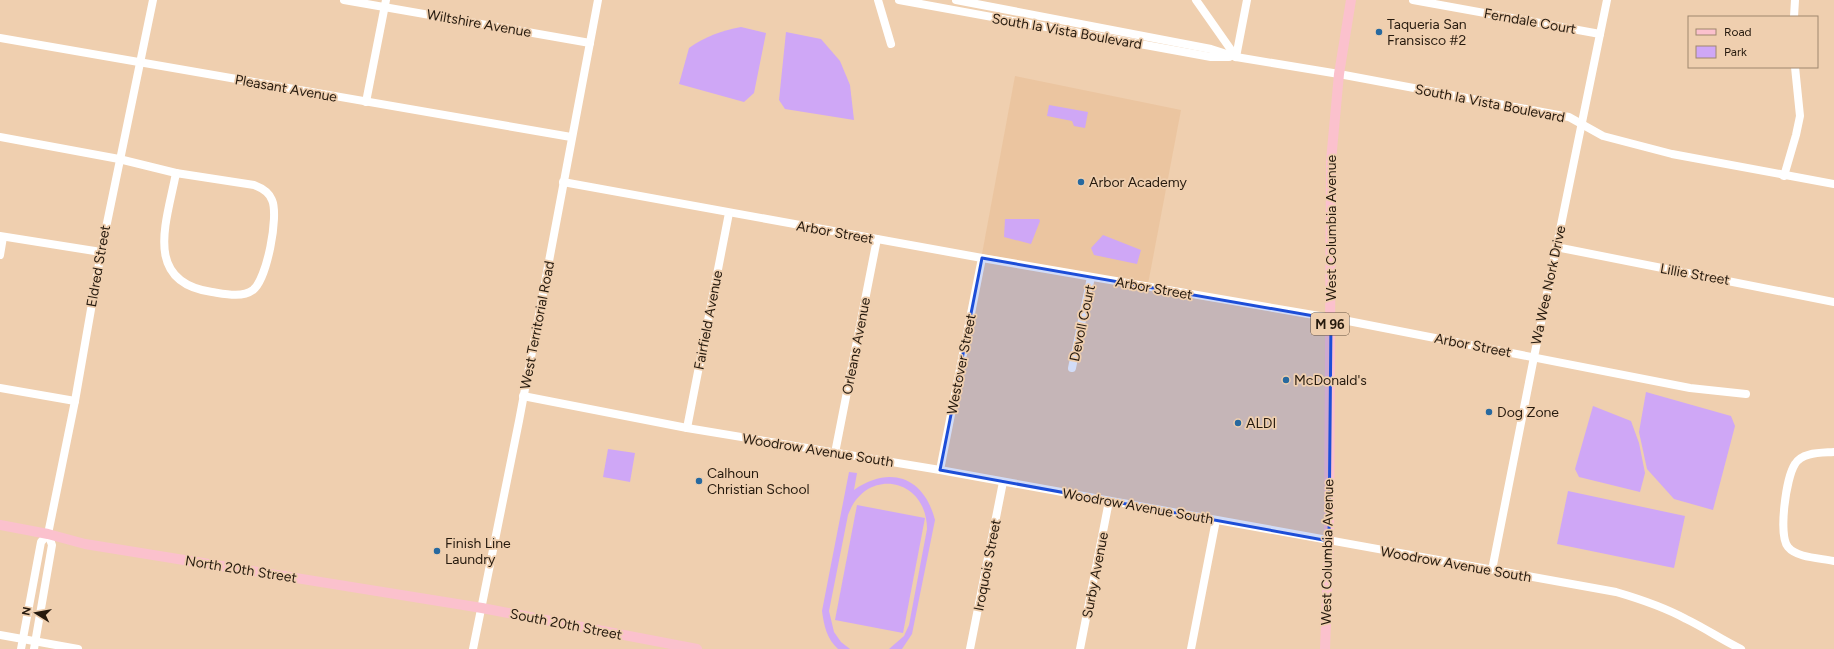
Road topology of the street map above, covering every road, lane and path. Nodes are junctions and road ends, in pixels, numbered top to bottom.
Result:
1 (153, 0) edge
2 (344, 0) edge
3 (598, 0) edge
4 (878, 0) edge
5 (899, 0) edge
6 (956, 0) edge
7 (1196, 0) edge
8 (1247, 0) edge
9 (1351, 0) edge
10 (1413, 0) edge
11 (1607, 0) edge
12 (1795, 0) edge
13 (385, 3) edge
14 (1794, 16) edge
15 (1600, 34) junction
16 (0, 38) edge
17 (590, 43) junction
18 (891, 44) dead end
19 (1236, 57) junction
20 (140, 62) junction
21 (1795, 68) edge
22 (1339, 74) junction
23 (366, 102) junction
24 (1582, 124) junction
25 (0, 138) edge
26 (571, 138) junction
27 (119, 159) junction
28 (176, 172) junction
29 (1784, 176) junction
30 (563, 182) junction
31 (1834, 184) edge
32 (729, 213) junction
33 (2, 237) edge
34 (877, 239) junction
35 (1556, 248) junction
36 (101, 252) junction
37 (0, 255) edge
38 (982, 258) junction
39 (1091, 277) junction
40 (1834, 302) edge
41 (1330, 319) junction
42 (1534, 357) junction
43 (1072, 368) dead end
44 (0, 388) edge
45 (1746, 394) dead end
46 (523, 396) junction
47 (75, 401) junction
48 (687, 428) junction
49 (1834, 452) edge
50 (835, 453) junction
51 (940, 470) junction
52 (1003, 482) junction
53 (1109, 501) junction
54 (1216, 520) junction
55 (0, 525) edge
56 (48, 534) junction
57 (1329, 541) junction
58 (1834, 561) edge
59 (1492, 570) junction
60 (482, 608) junction
61 (0, 635) edge
62 (23, 639) junction
63 (34, 645) edge
64 (21, 649) edge
65 (78, 649) edge
66 (473, 649) edge
67 (697, 649) edge
68 (970, 649) edge
69 (1080, 649) edge
70 (1191, 649) edge
71 (1325, 649) edge
72 (1741, 649) edge

1 - 20 street, Eldred Street
2 - 13 street, Wiltshire Avenue
3 - 17 street, West Territorial Road
4 - 18 street
5 - 19 street, South la Vista Boulevard
6 - 19 street, South la Vista Boulevard
7 - 19 street
8 - 19 street
9 - 22 main road, West Columbia Avenue / M 96
10 - 15 street, Ferndale Court
11 - 15 street, Wa Wee Nork Drive
12 - 14 street
13 - 17 street, Wiltshire Avenue
13 - 23 street
15 - 24 street, Wa Wee Nork Drive
16 - 20 street, Pleasant Avenue
17 - 26 street, West Territorial Road
19 - 22 street, South la Vista Boulevard
20 - 23 street, Pleasant Avenue
20 - 27 street, Eldred Street
21 - 29 street
22 - 24 street, South la Vista Boulevard
22 - 41 main road, West Columbia Avenue / M 96
23 - 26 street, Pleasant Avenue
24 - 29 street, South la Vista Boulevard
24 - 35 street, Wa Wee Nork Drive
25 - 27 street
26 - 30 street, West Territorial Road
27 - 28 street
27 - 36 street, Eldred Street
28 - 28 street
29 - 31 street, South la Vista Boulevard
30 - 32 street, Arbor Street
30 - 46 street, West Territorial Road
32 - 34 street, Arbor Street
32 - 48 street, Fairfield Avenue
33 - 36 street
33 - 37 street
34 - 38 street, Arbor Street
34 - 50 street, Orleans Avenue
35 - 40 street, Lillie Street
35 - 42 street, Wa Wee Nork Drive
36 - 47 street, Eldred Street
38 - 39 street, Arbor Street
38 - 51 street, Westover Street
39 - 41 street, Arbor Street
39 - 43 street, Devoll Court
41 - 42 street, Arbor Street
41 - 57 main road, West Columbia Avenue / M 96
42 - 45 street, Arbor Street
42 - 59 street, Wa Wee Nork Drive
44 - 47 street
46 - 48 street, Woodrow Avenue South
46 - 60 street, West Territorial Road
47 - 56 street, Eldred Street
48 - 50 street, Woodrow Avenue South
49 - 58 street
50 - 51 street, Woodrow Avenue South
51 - 52 street, Woodrow Avenue South
52 - 53 street, Woodrow Avenue South
52 - 68 street, Iroquois Street
53 - 54 street, Woodrow Avenue South
53 - 69 street, Surby Avenue
54 - 57 street, Woodrow Avenue South
54 - 70 street
55 - 56 main road, North 20th Street
56 - 60 main road, North 20th Street
56 - 62 street
56 - 63 street
57 - 59 street, Woodrow Avenue South
57 - 71 main road, West Columbia Avenue / M 96
59 - 72 street, Woodrow Avenue South
60 - 66 street, West Territorial Road
60 - 67 main road, South 20th Street
61 - 62 street
62 - 63 street
62 - 64 street
63 - 65 street

